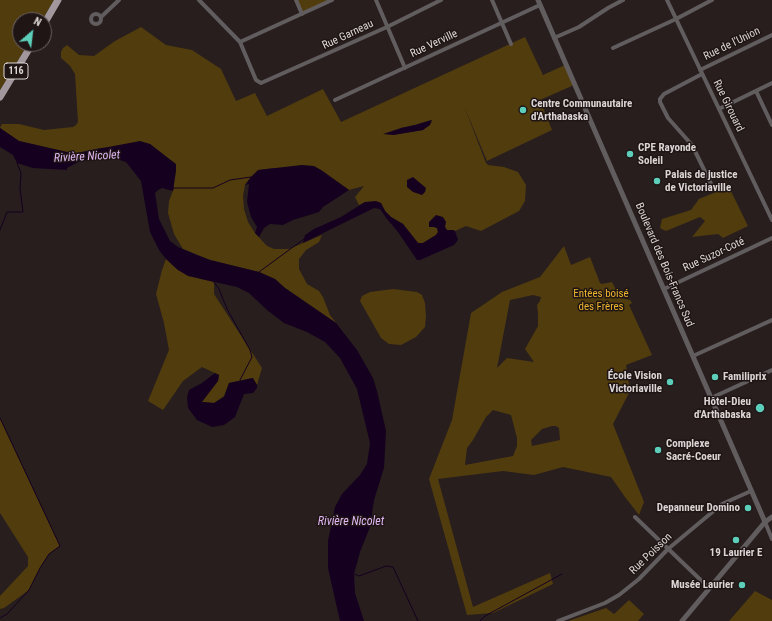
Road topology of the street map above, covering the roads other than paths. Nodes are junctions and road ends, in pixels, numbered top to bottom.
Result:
1 (58, 0) edge
2 (119, 0) edge
3 (199, 0) edge
4 (296, 0) edge
5 (332, 0) edge
6 (376, 0) edge
7 (442, 0) edge
8 (492, 0) edge
9 (623, 0) edge
10 (667, 0) edge
11 (712, 0) edge
12 (539, 2) edge
13 (51, 12) edge
14 (302, 14) junction
15 (101, 17) dead end
16 (676, 19) junction
17 (501, 22) junction
18 (388, 27) junction
19 (772, 34) edge
20 (554, 38) junction
21 (240, 42) junction
22 (511, 44) dead end
23 (613, 48) dead end
24 (27, 52) edge
25 (405, 68) junction
26 (701, 72) junction
27 (772, 83) edge
28 (756, 91) junction
29 (0, 97) edge
30 (335, 100) dead end
31 (719, 109) junction
32 (772, 125) edge
33 (712, 186) dead end
34 (772, 220) edge
35 (772, 238) edge
36 (664, 289) junction
37 (772, 320) edge
38 (693, 356) junction
39 (772, 370) edge
40 (711, 398) junction
41 (751, 491) junction
42 (635, 517) dead end
43 (772, 517) edge
44 (765, 522) junction
45 (772, 539) edge
46 (668, 549) junction
47 (709, 588) junction
48 (558, 621) edge
49 (682, 621) edge

1 - 13 main road
2 - 15 street
3 - 21 street
4 - 14 street
5 - 14 street
6 - 18 street
7 - 18 street, Rue Garneau
8 - 17 street
9 - 20 street
10 - 16 street, Rue Girouard
11 - 16 street
12 - 17 street, Rue Verville
12 - 20 street, Boulevard des Bois-Francs Sud
14 - 21 street
16 - 23 street
16 - 26 street, Rue Girouard
17 - 22 street
17 - 25 street, Rue Verville
18 - 21 street, Rue Garneau
18 - 25 street
19 - 26 street, Rue de l'Union
20 - 36 street, Boulevard des Bois-Francs Sud
24 - 29 main road, 116
25 - 30 street, Rue Verville
26 - 31 street, Rue Girouard
26 - 33 street, Rue de l'Union
27 - 28 street
28 - 31 street
28 - 32 street
31 - 34 street, Rue Girouard
35 - 36 street, Rue Suzor-Coté
36 - 38 street, Boulevard des Bois-Francs Sud
37 - 38 street
38 - 40 street, Boulevard des Bois-Francs Sud
39 - 40 street
40 - 41 street, Boulevard des Bois-Francs Sud
41 - 44 street, Boulevard des Bois-Francs Sud
41 - 46 street, Rue Poisson
42 - 46 street
43 - 44 street
44 - 45 street, Boulevard des Bois-Francs Sud
44 - 47 street
46 - 47 street
46 - 48 street, Rue Poisson
47 - 49 street

